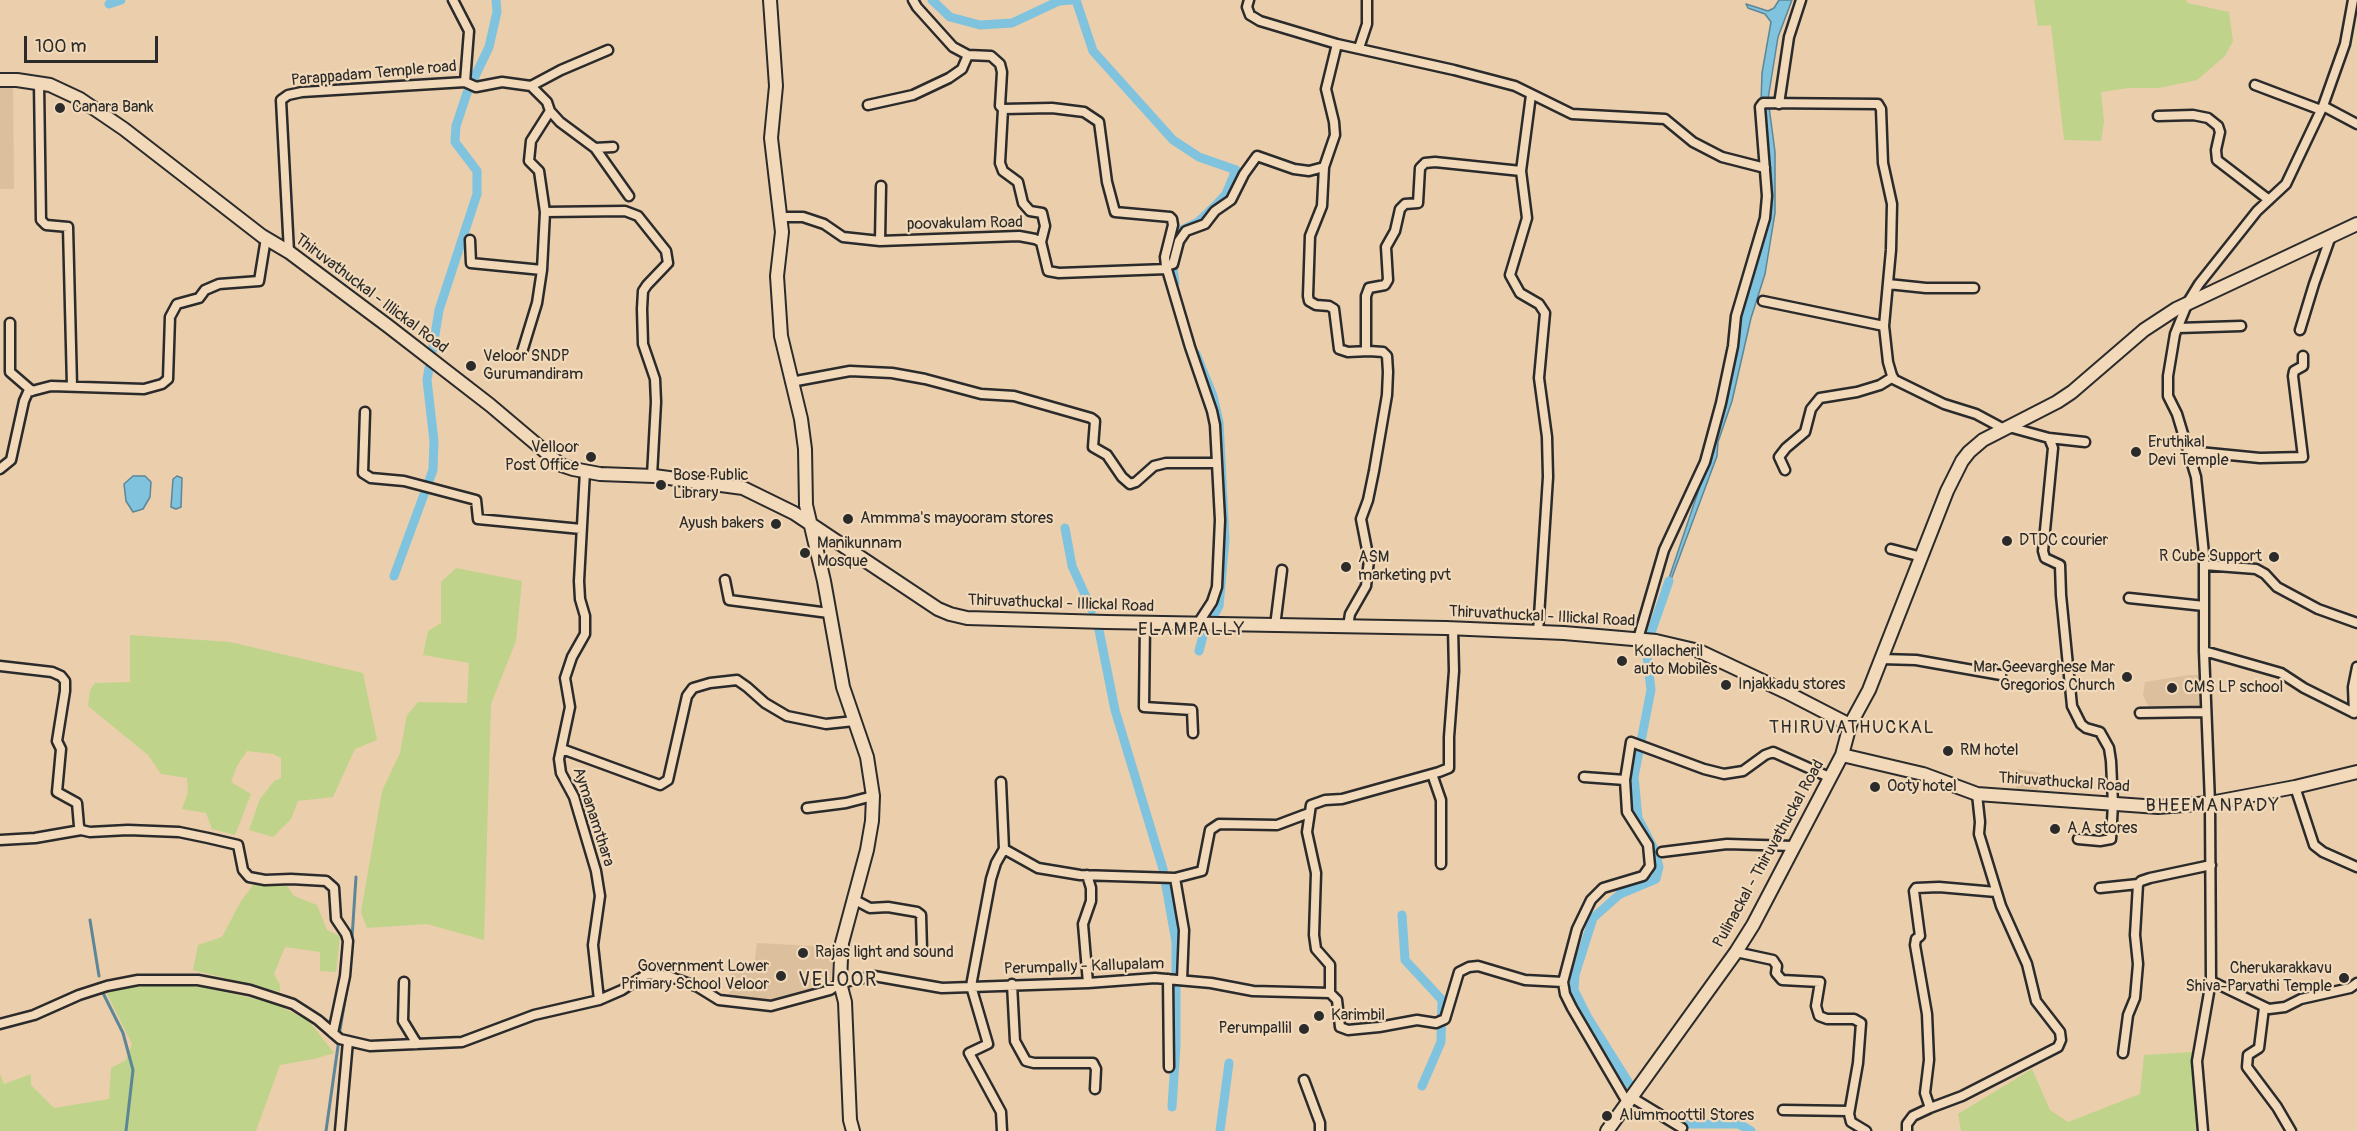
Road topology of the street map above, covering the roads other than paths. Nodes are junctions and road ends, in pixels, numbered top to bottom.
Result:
1 (453, 0) edge
2 (770, 0) edge
3 (913, 0) edge
4 (1249, 0) edge
5 (1367, 0) edge
6 (1801, 0) edge
7 (2352, 0) edge
8 (1336, 44) junction
9 (1359, 48) junction
10 (608, 50) dead end
11 (968, 55) junction
12 (0, 80) edge
13 (39, 83) junction
14 (466, 83) junction
15 (2255, 85) dead end
16 (531, 86) junction
17 (1531, 95) junction
18 (1771, 104) junction
19 (868, 105) dead end
20 (2322, 108) junction
21 (1003, 109) junction
22 (550, 111) junction
23 (2158, 116) dead end
24 (2357, 124) edge
25 (613, 147) dead end
26 (595, 148) junction
27 (1324, 167) junction
28 (1765, 168) junction
29 (1521, 171) junction
30 (881, 186) dead end
31 (629, 196) dead end
32 (2269, 200) junction
33 (545, 212) junction
34 (782, 217) junction
35 (2357, 224) edge
36 (2331, 235) junction
37 (266, 238) junction
38 (470, 240) dead end
39 (880, 241) junction
40 (1041, 242) junction
41 (289, 252) junction
42 (1168, 266) junction
43 (542, 270) junction
44 (1888, 284) junction
45 (1974, 288) dead end
46 (1763, 301) dead end
47 (2188, 302) junction
48 (10, 323) dead end
49 (1884, 326) junction
50 (2241, 326) dead end
51 (2178, 328) junction
52 (2300, 330) dead end
53 (1366, 351) junction
54 (522, 352) dead end
55 (2303, 356) dead end
56 (1893, 378) junction
57 (791, 382) junction
58 (72, 386) junction
59 (32, 391) junction
60 (364, 412) dead end
61 (2006, 428) junction
62 (2049, 438) junction
63 (2085, 442) dead end
64 (2189, 451) junction
65 (1216, 464) junction
66 (0, 469) edge
67 (1785, 470) dead end
68 (585, 471) junction
69 (652, 476) junction
70 (810, 524) junction
71 (580, 530) junction
72 (1891, 549) dead end
73 (1922, 557) junction
74 (2204, 565) junction
75 (1282, 570) dead end
76 (725, 580) dead end
77 (2129, 598) dead end
78 (2204, 606) junction
79 (829, 613) junction
80 (1145, 623) junction
81 (2357, 623) edge
82 (1206, 625) junction
83 (1275, 626) junction
84 (1348, 626) junction
85 (1453, 628) junction
86 (1538, 632) junction
87 (1640, 639) junction
88 (2204, 651) junction
89 (1881, 659) junction
90 (0, 666) edge
91 (2357, 667) edge
92 (2001, 675) dead end
93 (2206, 711) junction
94 (2355, 712) edge
95 (2140, 713) dead end
96 (854, 722) junction
97 (1850, 725) junction
98 (1193, 733) dead end
99 (561, 749) junction
100 (1842, 755) junction
101 (2357, 772) edge
102 (1432, 774) junction
103 (1584, 777) dead end
104 (1829, 777) junction
105 (1625, 780) junction
106 (1001, 782) dead end
107 (2295, 787) junction
108 (1977, 794) junction
109 (873, 796) junction
110 (2210, 803) junction
111 (2113, 804) junction
112 (807, 808) dead end
113 (1309, 813) junction
114 (81, 830) junction
115 (2078, 839) dead end
116 (0, 840) edge
117 (1793, 846) junction
118 (1004, 849) junction
119 (1662, 852) dead end
120 (1442, 864) dead end
121 (2211, 865) junction
122 (2357, 867) edge
123 (1087, 874) junction
124 (1168, 878) junction
125 (2138, 884) junction
126 (2100, 888) dead end
127 (1996, 892) junction
128 (855, 900) junction
129 (922, 950) dead end
130 (1736, 952) junction
131 (1168, 979) junction
132 (1182, 980) junction
133 (2211, 981) junction
134 (404, 982) dead end
135 (1563, 982) junction
136 (840, 983) junction
137 (1088, 983) junction
138 (1012, 984) junction
139 (2357, 984) edge
140 (970, 986) junction
141 (1330, 993) junction
142 (599, 999) junction
143 (2264, 1008) junction
144 (0, 1024) edge
145 (333, 1033) junction
146 (348, 1041) junction
147 (417, 1044) junction
148 (2123, 1053) dead end
149 (1168, 1067) dead end
150 (1304, 1080) dead end
151 (1095, 1089) dead end
152 (1633, 1095) junction
153 (1930, 1108) junction
154 (1784, 1110) dead end
155 (1849, 1111) junction
156 (1682, 1128) dead end
157 (340, 1131) edge
158 (853, 1131) edge
159 (1002, 1131) edge
160 (1320, 1131) edge
161 (1607, 1131) edge
162 (1866, 1131) edge
163 (1907, 1131) edge
164 (2203, 1131) edge
165 (2291, 1131) edge

1 - 14 street, Parappadam Temple road
2 - 34 main road
3 - 11 street
4 - 8 street
5 - 9 street
6 - 18 street
7 - 20 street
8 - 9 street
8 - 27 street
9 - 17 street
10 - 16 street
11 - 19 street
11 - 21 street
12 - 13 main road, Thiruvathuckal - Illickal Road
13 - 37 main road, Thiruvathuckal - Illickal Road
13 - 58 street
14 - 16 street
14 - 41 street, Parappadam Temple road
15 - 20 street
16 - 22 street
17 - 28 street
17 - 29 street
18 - 28 street
18 - 44 street
20 - 24 street
20 - 32 street
21 - 40 street
21 - 42 street
22 - 26 street
22 - 33 street
23 - 32 street
25 - 26 street
26 - 31 street
27 - 42 street
27 - 53 street
28 - 87 street
29 - 53 street
29 - 86 street
30 - 39 street
32 - 47 street
33 - 43 street
33 - 69 street
34 - 39 street, poovakulam Road
34 - 57 main road
35 - 36 main road, Pulinackal - Thiruvathuckal Road
36 - 47 main road, Pulinackal - Thiruvathuckal Road
36 - 52 street
37 - 41 main road, Thiruvathuckal - Illickal Road
37 - 58 street
38 - 43 street
39 - 40 street, poovakulam Road
40 - 42 street, poovakulam Road
41 - 68 main road, Thiruvathuckal - Illickal Road
42 - 65 street
43 - 54 street
44 - 45 street
44 - 49 street
46 - 49 street
47 - 51 street
47 - 61 main road, Pulinackal - Thiruvathuckal Road
48 - 59 street
49 - 56 street
50 - 51 street
51 - 64 street
53 - 84 street
55 - 64 street
56 - 61 street
56 - 67 street
57 - 65 street
57 - 70 main road
58 - 59 street
59 - 66 street
60 - 71 street
61 - 62 street
61 - 73 main road, Pulinackal - Thiruvathuckal Road
62 - 63 street
62 - 111 street
64 - 74 street
65 - 82 street
68 - 69 main road, Thiruvathuckal - Illickal Road
68 - 71 street, Aymanamthara
69 - 70 main road, Thiruvathuckal - Illickal Road
70 - 79 main road
70 - 80 main road, Thiruvathuckal - Illickal Road
71 - 99 street, Aymanamthara
72 - 73 street
73 - 89 main road, Pulinackal - Thiruvathuckal Road
74 - 78 street
74 - 81 street
75 - 83 street
76 - 79 street
77 - 78 street
78 - 88 street
79 - 96 main road
80 - 82 main road, Thiruvathuckal - Illickal Road
80 - 98 street
82 - 83 main road, Thiruvathuckal - Illickal Road
83 - 84 main road, Thiruvathuckal - Illickal Road
84 - 85 main road, Thiruvathuckal - Illickal Road
85 - 86 main road, Thiruvathuckal - Illickal Road
85 - 102 street
86 - 87 main road, Thiruvathuckal - Illickal Road
87 - 97 main road, Thiruvathuckal - Illickal Road
88 - 93 street
88 - 94 street
89 - 92 street
89 - 97 main road, Pulinackal - Thiruvathuckal Road
90 - 114 street
91 - 94 street
93 - 95 street
93 - 110 street
96 - 99 street
96 - 109 main road
97 - 100 main road, Pulinackal - Thiruvathuckal Road
99 - 142 street, Aymanamthara
100 - 104 main road, Pulinackal - Thiruvathuckal Road
100 - 108 main road, Thiruvathuckal Road
101 - 107 main road, Thiruvathuckal Road
102 - 113 street
102 - 120 street
103 - 105 street
104 - 105 street
104 - 117 main road, Pulinackal - Thiruvathuckal Road
105 - 135 street
106 - 118 street
107 - 110 main road, Thiruvathuckal Road
107 - 122 street
108 - 111 main road, Thiruvathuckal Road
108 - 127 street
109 - 112 street
109 - 128 main road
110 - 111 main road, Thiruvathuckal Road
110 - 121 street
111 - 115 street
113 - 124 street
113 - 141 street
114 - 116 street
114 - 145 street
117 - 119 street
117 - 130 main road, Pulinackal - Thiruvathuckal Road
118 - 123 street
118 - 140 street
121 - 125 street
121 - 133 street
123 - 124 street
123 - 137 street
124 - 132 street
125 - 126 street
125 - 148 street
127 - 153 street
127 - 153 street
128 - 129 street
128 - 136 main road
130 - 152 main road, Pulinackal - Thiruvathuckal Road
130 - 155 street
131 - 132 street, Perumpally - Kallupalam
131 - 137 street, Perumpally - Kallupalam
131 - 149 street
132 - 141 street, Perumpally - Kallupalam
133 - 143 street
133 - 164 street
134 - 147 street
135 - 141 street
135 - 152 street
136 - 140 street, Perumpally - Kallupalam
136 - 142 street, Perumpally - Kallupalam
136 - 158 main road
137 - 138 street, Perumpally - Kallupalam
138 - 140 street, Perumpally - Kallupalam
138 - 151 street
139 - 143 street
140 - 159 street
142 - 147 street, Perumpally - Kallupalam
143 - 165 street
144 - 145 street, Perumpally - Kallupalam
145 - 146 street, Perumpally - Kallupalam
146 - 147 street, Perumpally - Kallupalam
146 - 157 street
150 - 160 street
152 - 156 street
152 - 161 main road, Pulinackal - Thiruvathuckal Road
153 - 163 street
154 - 155 street
155 - 162 street

